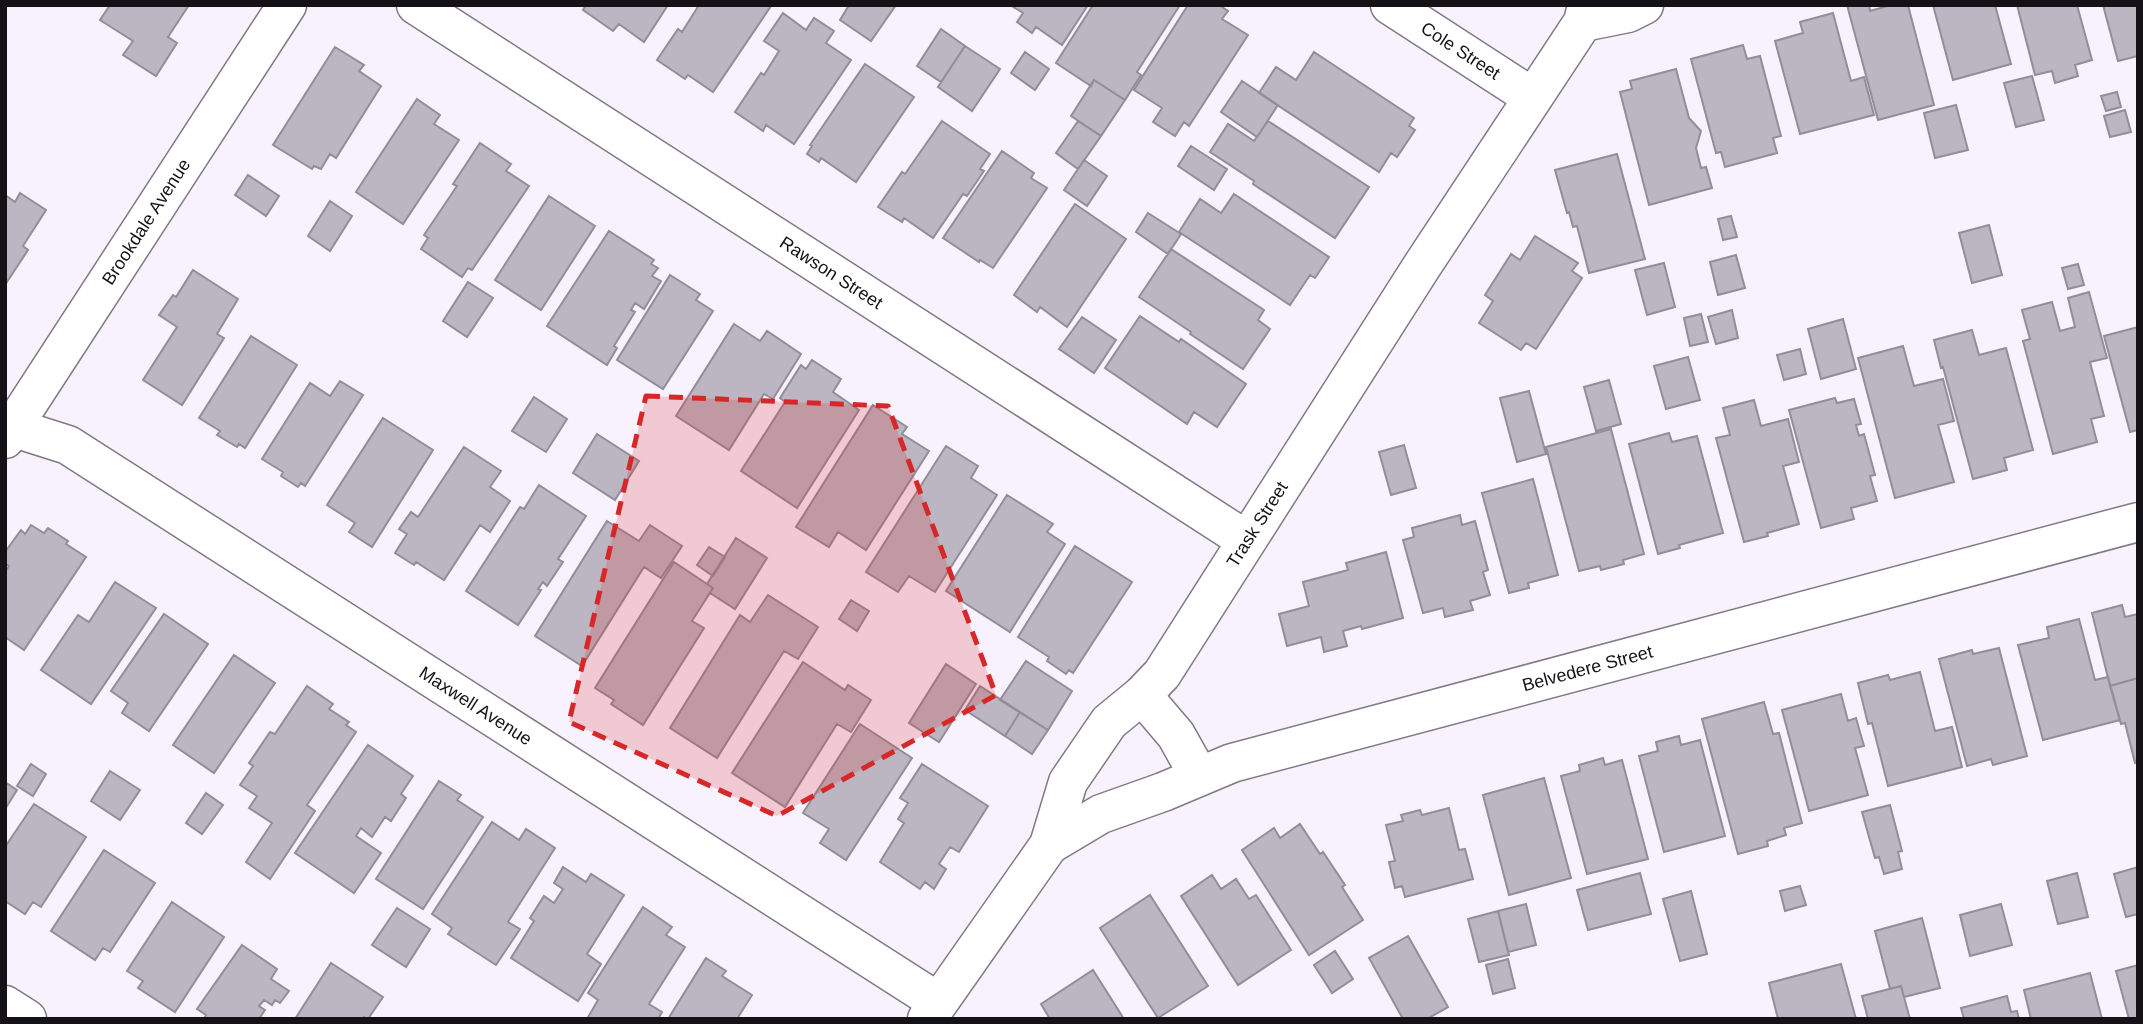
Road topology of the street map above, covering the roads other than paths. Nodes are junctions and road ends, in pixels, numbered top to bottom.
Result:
1 (287, 5) edge
2 (416, 5) edge
3 (1390, 5) edge
4 (1644, 5) edge
5 (1585, 13) edge
6 (1532, 97) junction
7 (8, 431) edge
8 (2138, 522) edge
9 (1246, 540) junction
10 (1142, 695) junction
11 (1199, 776) junction
12 (1049, 845) junction
13 (5, 1005) edge
14 (932, 1010) edge
15 (27, 1019) edge

1 - 7 street, Brookdale Avenue
2 - 9 street, Rawson Street
3 - 6 street, Cole Street
4 - 5 street, Trask Street
5 - 6 street, Trask Street
6 - 9 street, Trask Street
7 - 14 street, Maxwell Avenue
8 - 11 street, Belvedere Street
9 - 10 street, Trask Street
10 - 11 street
10 - 12 street, Trask Street
11 - 12 street, Belvedere Street
12 - 14 street, Trask Street
13 - 15 street

